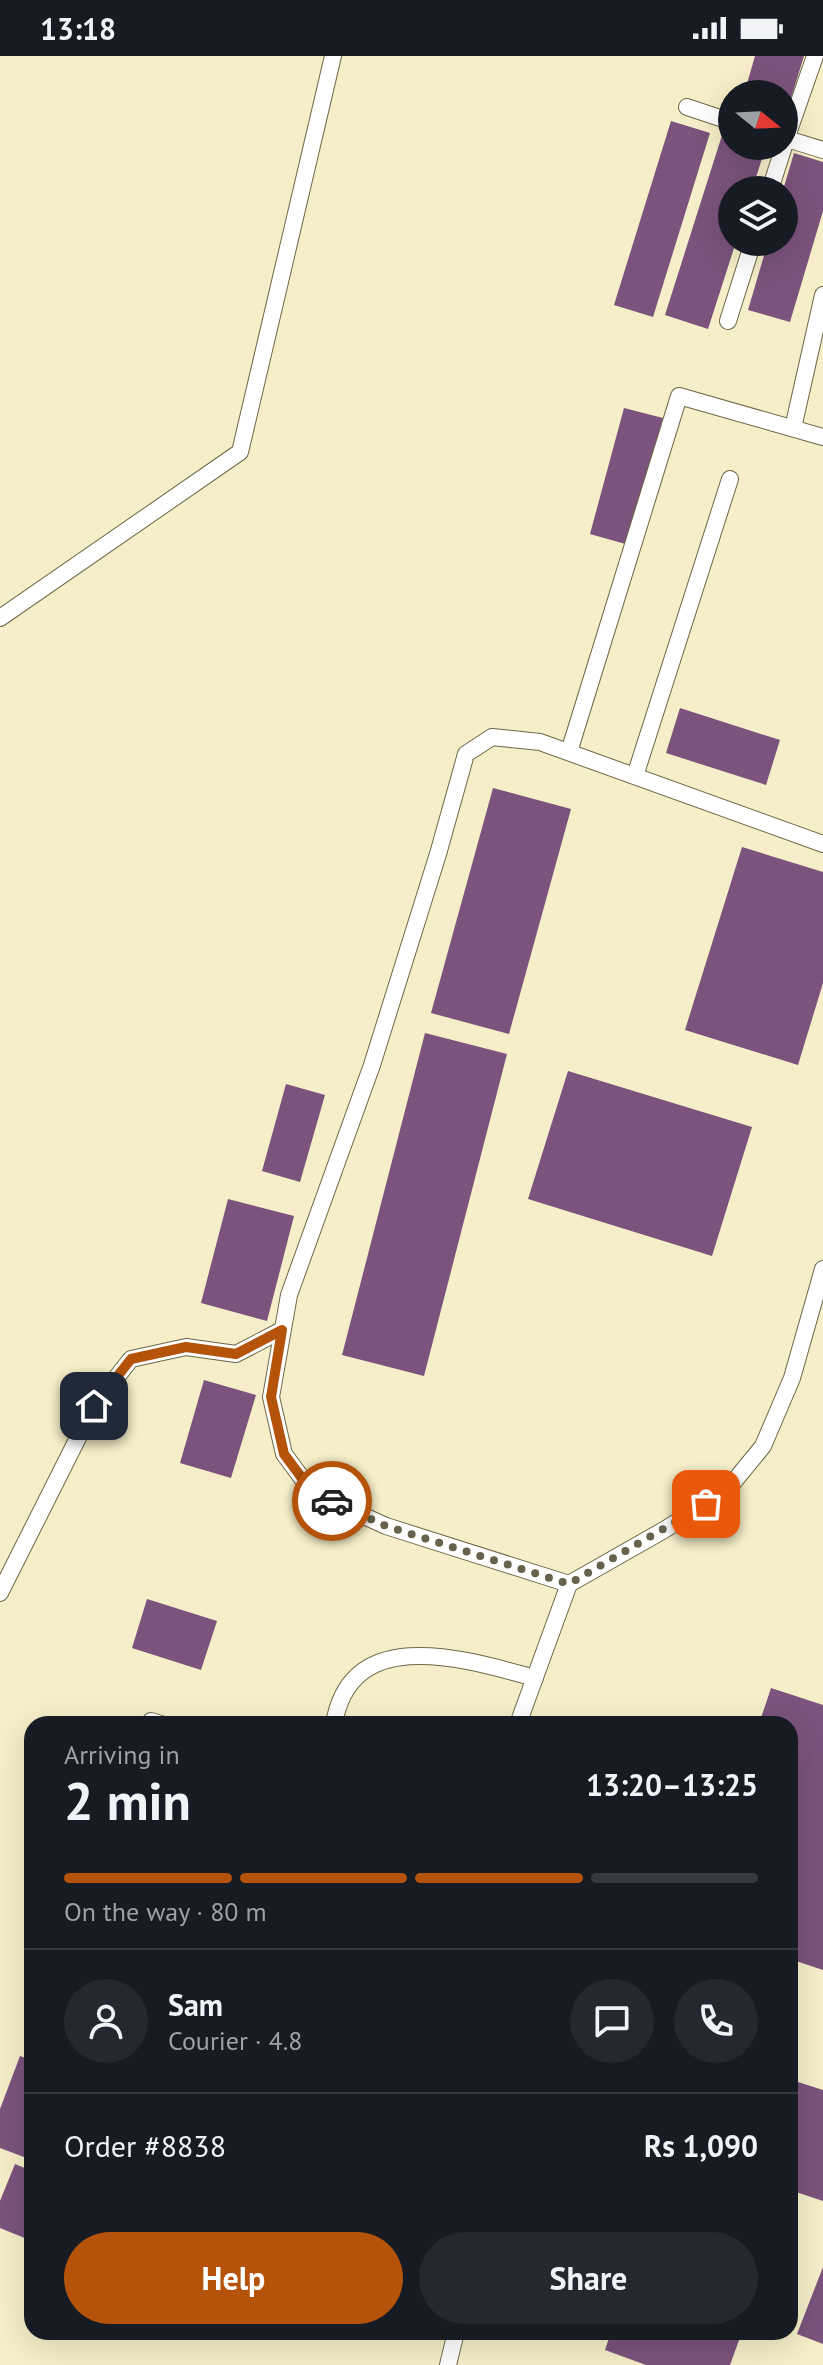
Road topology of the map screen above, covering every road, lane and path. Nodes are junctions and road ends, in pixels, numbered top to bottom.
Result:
1 (333, 56) edge
2 (815, 56) edge
3 (798, 103) edge
4 (687, 107) dead end
5 (718, 117) edge
6 (798, 145) edge
7 (823, 150) edge
8 (749, 256) edge
9 (823, 295) edge
10 (728, 321) dead end
11 (793, 428) junction
12 (823, 437) edge
13 (730, 479) dead end
14 (0, 618) edge
15 (569, 752) junction
16 (635, 776) junction
17 (823, 844) edge
18 (823, 1269) edge
19 (282, 1330) junction
20 (569, 1584) junction
21 (0, 1593) edge
22 (535, 1678) junction
23 (336, 1716) edge
24 (521, 1716) edge
25 (454, 2340) edge
26 (448, 2365) edge

1 - 14 lane
2 - 3 lane
4 - 5 lane
6 - 7 lane
8 - 10 lane
9 - 11 lane
11 - 12 lane
11 - 15 lane
13 - 16 lane
15 - 16 lane
15 - 19 lane
16 - 17 lane
18 - 20 lane
19 - 20 lane
19 - 21 lane
20 - 22 lane
22 - 23 lane
22 - 24 lane
25 - 26 lane

